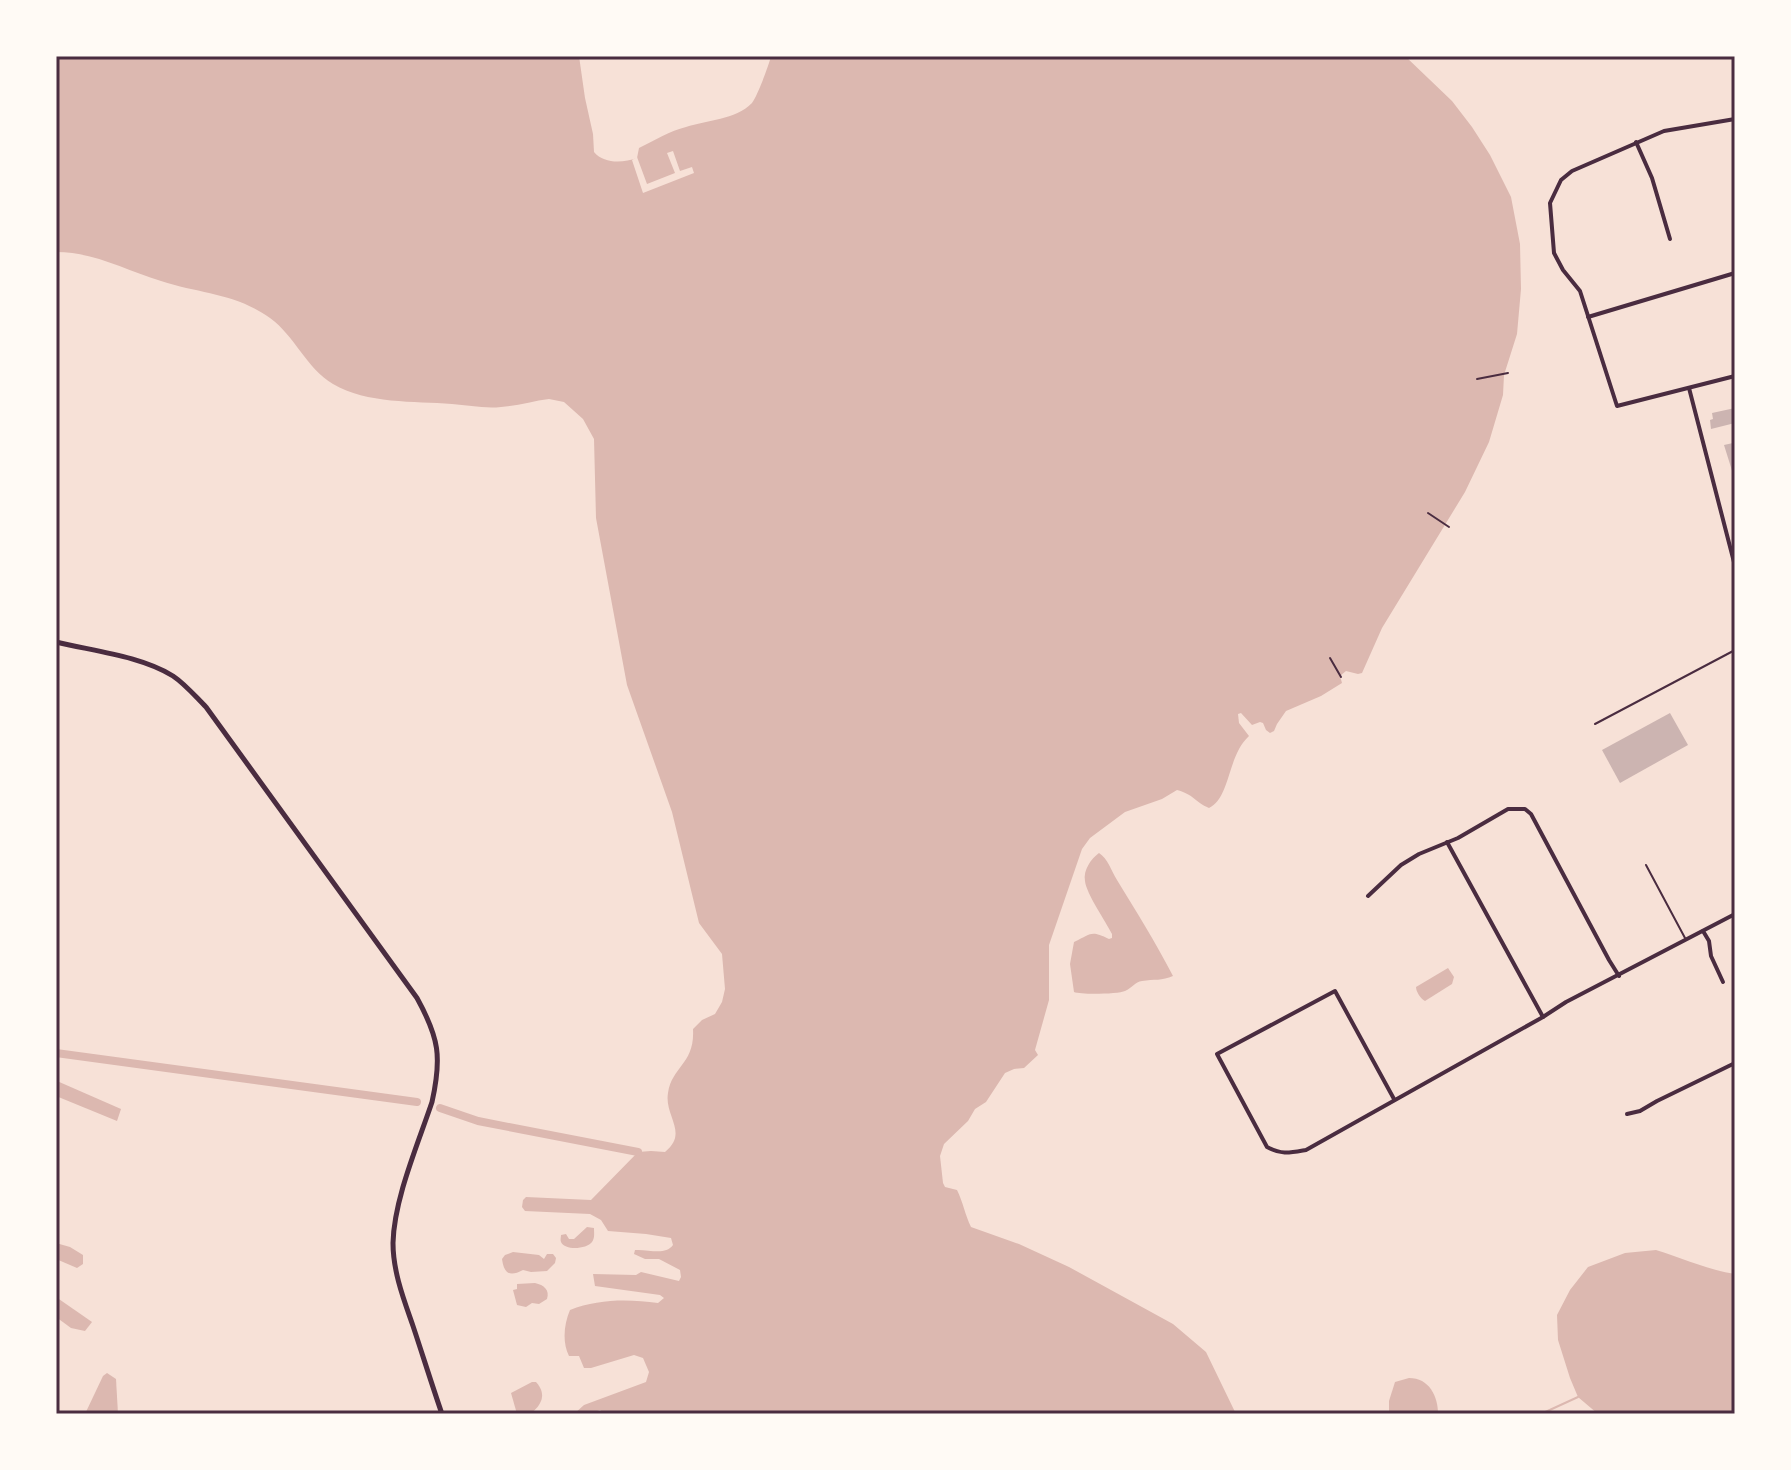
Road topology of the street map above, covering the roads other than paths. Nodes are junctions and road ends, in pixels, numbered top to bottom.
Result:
1 (1735, 119) edge
2 (1636, 142) junction
3 (1670, 239) dead end
4 (1735, 273) edge
5 (1588, 317) junction
6 (1735, 376) edge
7 (1689, 388) junction
8 (1735, 566) edge
9 (56, 642) edge
10 (1735, 650) edge
11 (1595, 724) dead end
12 (1447, 842) junction
13 (1646, 865) dead end
14 (1368, 896) dead end
15 (1735, 914) edge
16 (1703, 931) junction
17 (1687, 940) junction
18 (1619, 976) junction
19 (1723, 982) dead end
20 (1543, 1017) junction
21 (1735, 1063) edge
22 (1394, 1099) junction
23 (1627, 1114) dead end
24 (442, 1414) edge

1 - 2 street
2 - 3 street
2 - 5 street
4 - 5 street
5 - 7 street
6 - 7 street
7 - 8 street
9 - 24 street
10 - 11 lane
12 - 14 street
12 - 18 street
12 - 20 street
13 - 17 lane
15 - 16 street
16 - 17 street
16 - 19 street
17 - 18 street
18 - 20 street
20 - 22 street
21 - 23 street
22 - 22 street

